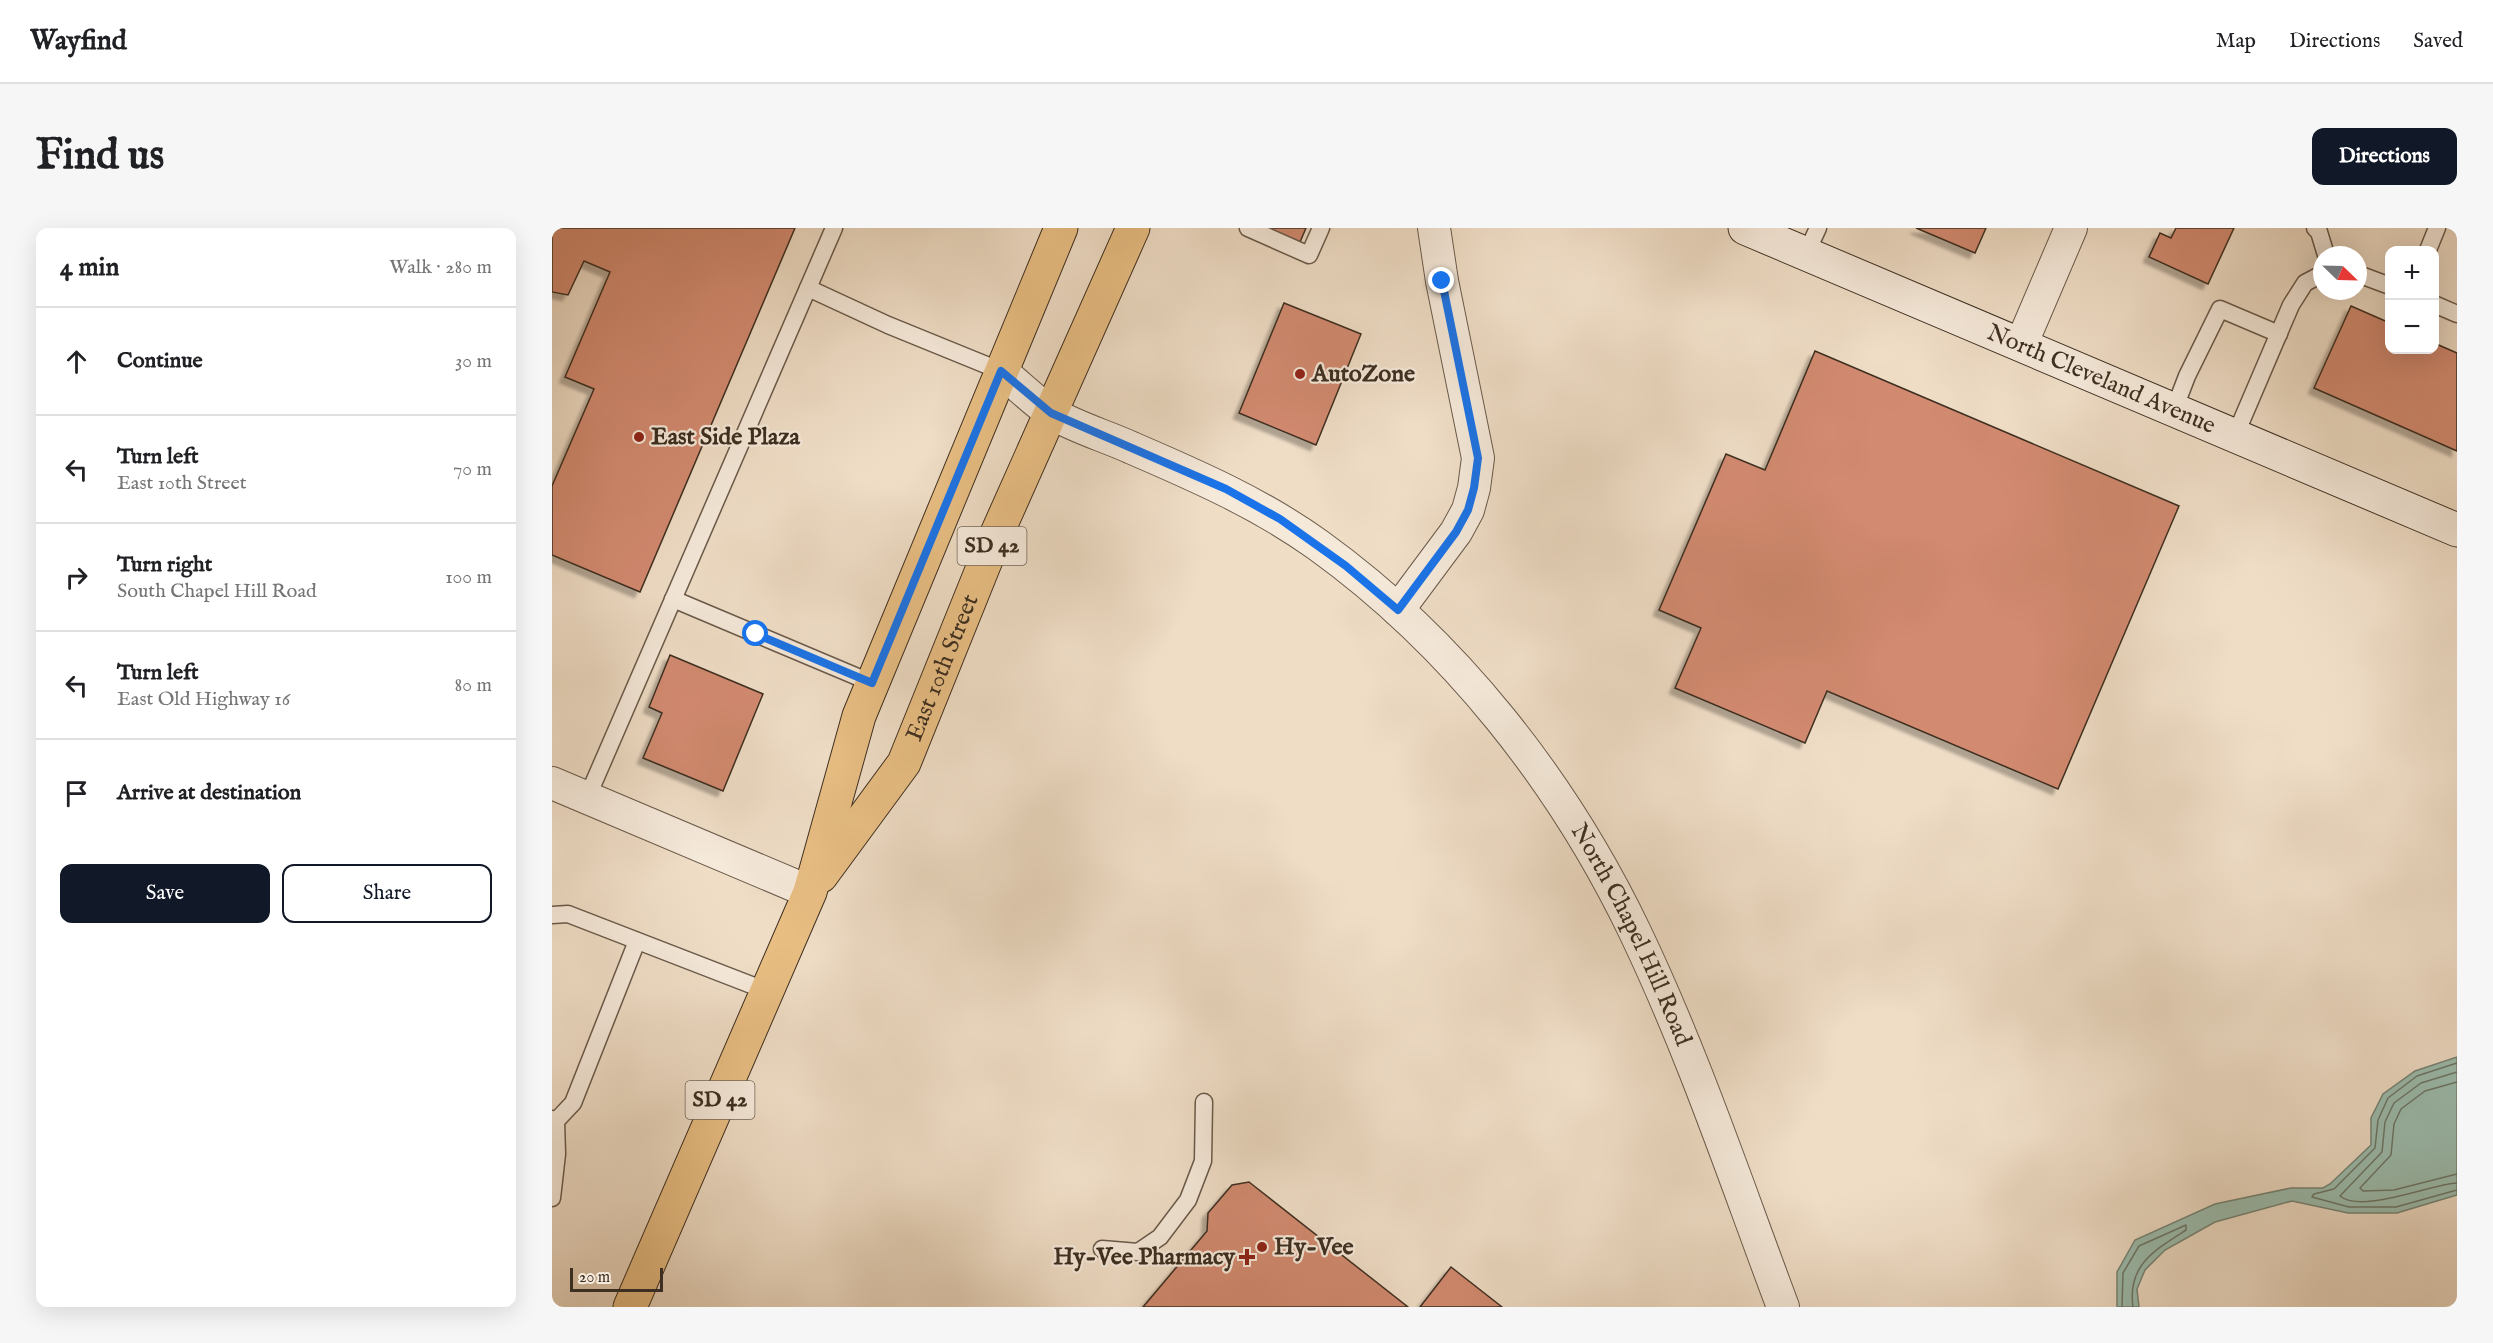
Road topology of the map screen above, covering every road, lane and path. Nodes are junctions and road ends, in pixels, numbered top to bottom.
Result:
1 (834, 228) edge
2 (1061, 228) edge
3 (1133, 228) edge
4 (1248, 228) edge
5 (1321, 228) edge
6 (1434, 228) edge
7 (1745, 228) edge
8 (2071, 228) edge
9 (2315, 228) edge
10 (2437, 228) edge
11 (1812, 241) edge
12 (2323, 246) edge
13 (2430, 246) edge
14 (2367, 277) edge
15 (2313, 279) edge
16 (2385, 284) edge
17 (808, 288) junction
18 (2439, 306) edge
19 (2457, 314) edge
20 (2279, 333) junction
21 (2021, 345) junction
22 (1001, 371) junction
23 (2174, 410) junction
24 (1051, 413) junction
25 (2235, 436) junction
26 (2457, 531) edge
27 (673, 599) junction
28 (1398, 610) junction
29 (872, 683) junction
30 (552, 783) edge
31 (587, 798) junction
32 (810, 892) junction
33 (552, 915) edge
34 (637, 940) junction
35 (767, 991) junction
36 (1204, 1102) dead end
37 (554, 1120) edge
38 (554, 1170) edge
39 (552, 1198) edge
40 (1102, 1249) dead end
41 (630, 1307) edge
42 (1783, 1307) edge

1 - 17 lane
2 - 22 main road, East 10th Street / SD 42
3 - 24 main road, East 10th Street / SD 42
4 - 5 lane
6 - 28 street
7 - 11 street, North Cleveland Avenue
8 - 21 street
9 - 12 lane
10 - 13 lane
11 - 21 street, North Cleveland Avenue
14 - 16 lane
15 - 20 lane
17 - 22 lane
17 - 27 lane
18 - 19 lane
20 - 23 lane
20 - 25 lane
21 - 23 street, North Cleveland Avenue
22 - 24 street, North Chapel Hill Road
22 - 29 main road, East 10th Street / SD 42
23 - 25 street, North Cleveland Avenue
24 - 28 street, North Chapel Hill Road
24 - 32 main road, East 10th Street / SD 42
25 - 26 street, North Cleveland Avenue
27 - 29 lane
27 - 31 lane
28 - 42 street, North Chapel Hill Road
29 - 32 main road, East 10th Street / SD 42
30 - 31 street
31 - 32 street
32 - 35 main road, East 10th Street / SD 42
33 - 34 lane
34 - 35 lane
34 - 37 lane
35 - 41 main road, East 10th Street / SD 42
36 - 40 lane
37 - 38 lane
38 - 39 lane

